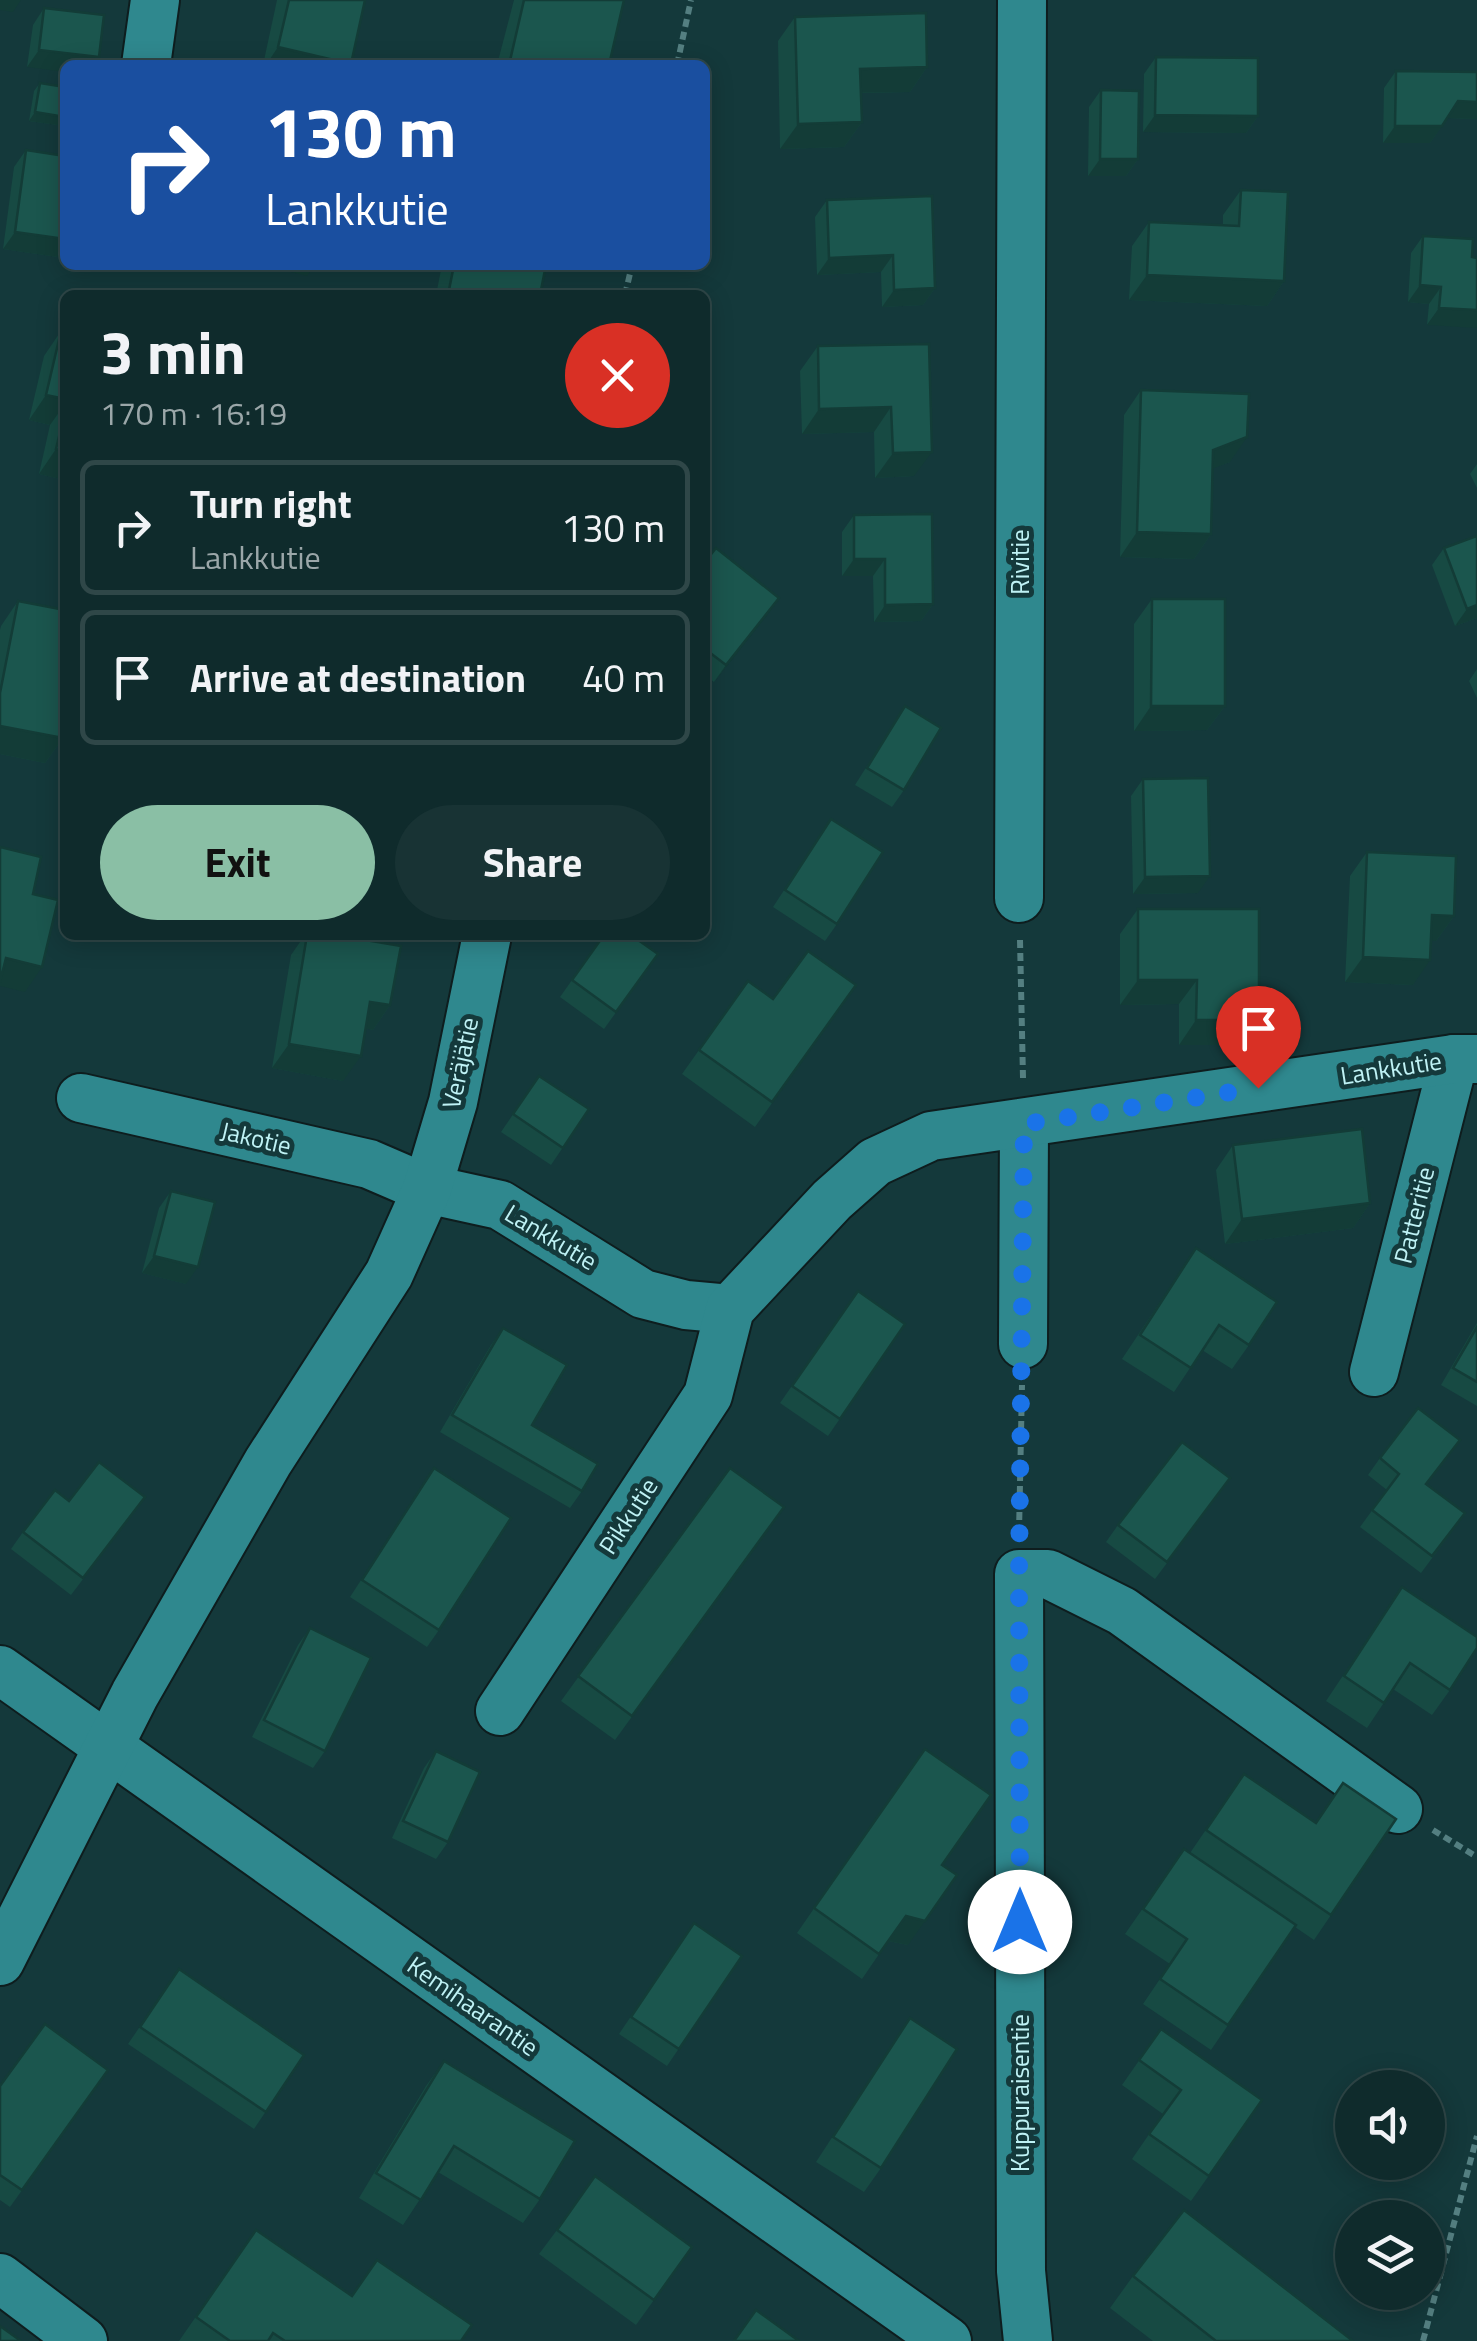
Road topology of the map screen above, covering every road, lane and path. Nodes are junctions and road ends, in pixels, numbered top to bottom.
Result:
1 (154, 0) edge
2 (692, 0) edge
3 (1022, 0) edge
4 (147, 60) edge
5 (678, 60) edge
6 (1019, 898) joint
7 (486, 940) edge
8 (1465, 1059) edge
9 (81, 1098) dead end
10 (1024, 1124) junction
11 (427, 1190) junction
12 (730, 1310) junction
13 (1023, 1344) joint
14 (1374, 1372) dead end
15 (1019, 1574) junction
16 (0, 1670) edge
17 (500, 1711) dead end
18 (108, 1748) junction
19 (1398, 1809) dead end
20 (0, 1961) edge
21 (1477, 2136) edge
22 (0, 2278) edge
23 (82, 2341) edge
24 (947, 2341) edge
25 (1028, 2341) edge
26 (1423, 2341) edge

1 - 4 street
2 - 5 path
3 - 6 street, Rivitie
6 - 10 path
7 - 11 street, Veräjätie
8 - 10 street, Lankkutie
8 - 14 street, Patteritie
9 - 11 street, Jakotie
10 - 12 street, Lankkutie
10 - 13 street
11 - 12 street, Lankkutie
11 - 18 street
12 - 17 street, Pikkutie
13 - 15 path
15 - 19 street
15 - 25 street, Kuppuraisentie
16 - 18 street, Kemihaarantie
18 - 20 street
18 - 24 street, Kemihaarantie
21 - 26 path
22 - 23 street

